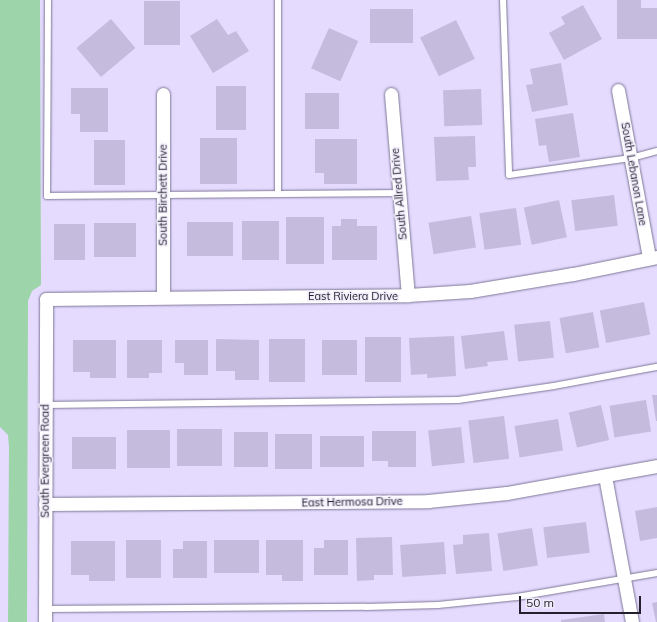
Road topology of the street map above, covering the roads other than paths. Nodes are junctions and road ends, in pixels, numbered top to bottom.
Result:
1 (48, 0) edge
2 (278, 0) edge
3 (503, 0) edge
4 (618, 90) dead end
5 (163, 94) dead end
6 (391, 94) dead end
7 (657, 151) edge
8 (631, 158) junction
9 (278, 193) junction
10 (399, 193) junction
11 (163, 194) junction
12 (653, 258) edge
13 (408, 295) junction
14 (163, 297) junction
15 (46, 299) joint
16 (657, 367) edge
17 (45, 405) junction
18 (657, 466) edge
19 (605, 476) junction
20 (45, 504) junction
21 (657, 573) edge
22 (624, 579) junction
23 (45, 615) edge
24 (632, 622) edge

1 - 11 lane
2 - 9 lane
3 - 8 lane
4 - 8 street, South Lebanon Lane
5 - 11 street, South Birchett Drive
6 - 10 street, South Allred Drive
7 - 8 lane
8 - 12 street, South Lebanon Lane
9 - 10 lane
9 - 11 lane
10 - 13 street, South Allred Drive
11 - 14 street, South Birchett Drive
12 - 13 street, East Riviera Drive
13 - 14 street, East Riviera Drive
14 - 15 street, East Riviera Drive
15 - 17 street, South Evergreen Road
16 - 17 lane
17 - 20 street, South Evergreen Road
18 - 19 street, East Hermosa Drive
19 - 20 street, East Hermosa Drive
19 - 22 street
20 - 23 street, South Evergreen Road
21 - 22 lane
22 - 23 lane
22 - 24 street

